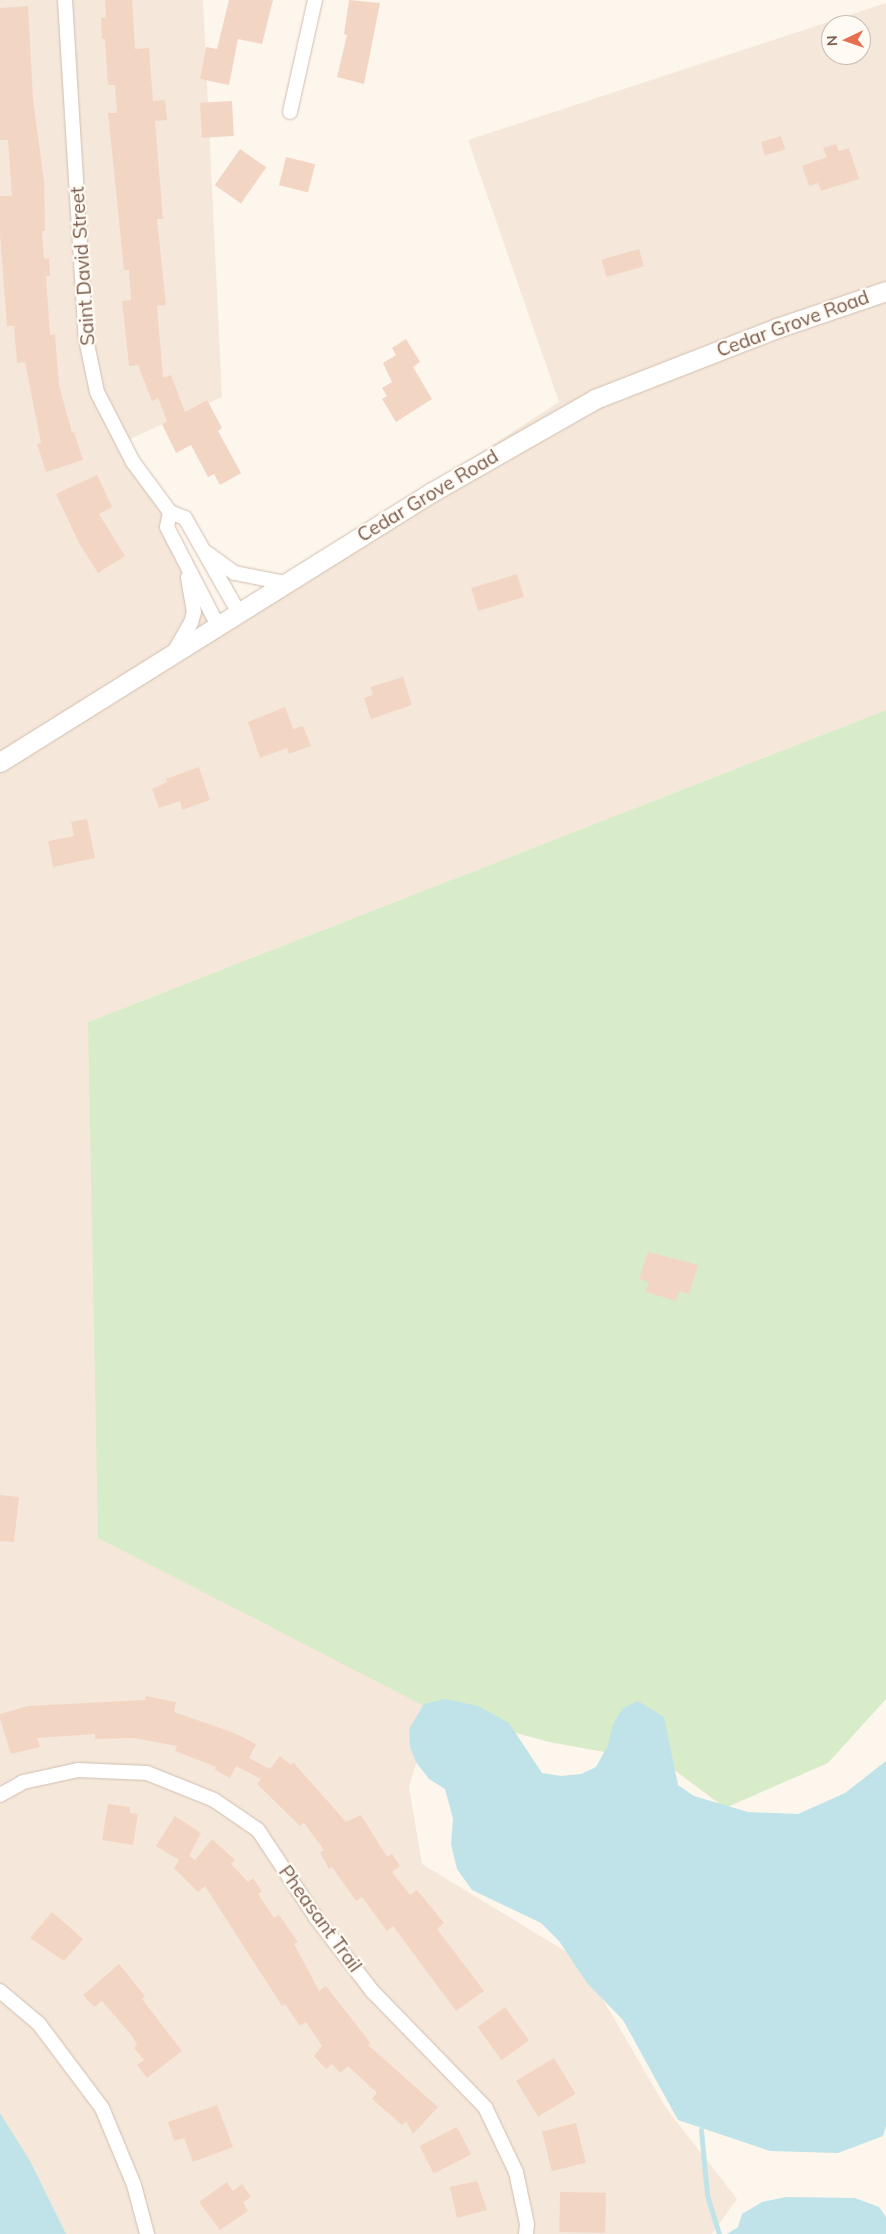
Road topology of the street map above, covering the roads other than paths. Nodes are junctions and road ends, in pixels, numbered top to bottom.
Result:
1 (65, 0) edge
2 (314, 0) edge
3 (290, 112) dead end
4 (886, 291) edge
5 (170, 512) junction
6 (204, 551) junction
7 (184, 561) junction
8 (286, 583) junction
9 (239, 613) junction
10 (218, 626) junction
11 (173, 654) junction
12 (0, 762) edge
13 (0, 1795) edge
14 (0, 1991) edge
15 (147, 2234) edge
16 (526, 2234) edge

1 - 5 street, Saint David Street
2 - 3 street
4 - 8 main road, Cedar Grove Road
5 - 6 street, Saint David Street
5 - 7 street
6 - 8 street
6 - 9 street, Saint David Street
7 - 10 street
7 - 11 street
8 - 9 main road, Cedar Grove Road
9 - 10 main road, Cedar Grove Road
10 - 11 main road, Cedar Grove Road
11 - 12 main road, Cedar Grove Road
13 - 16 street, Pheasant Trail
14 - 15 street

